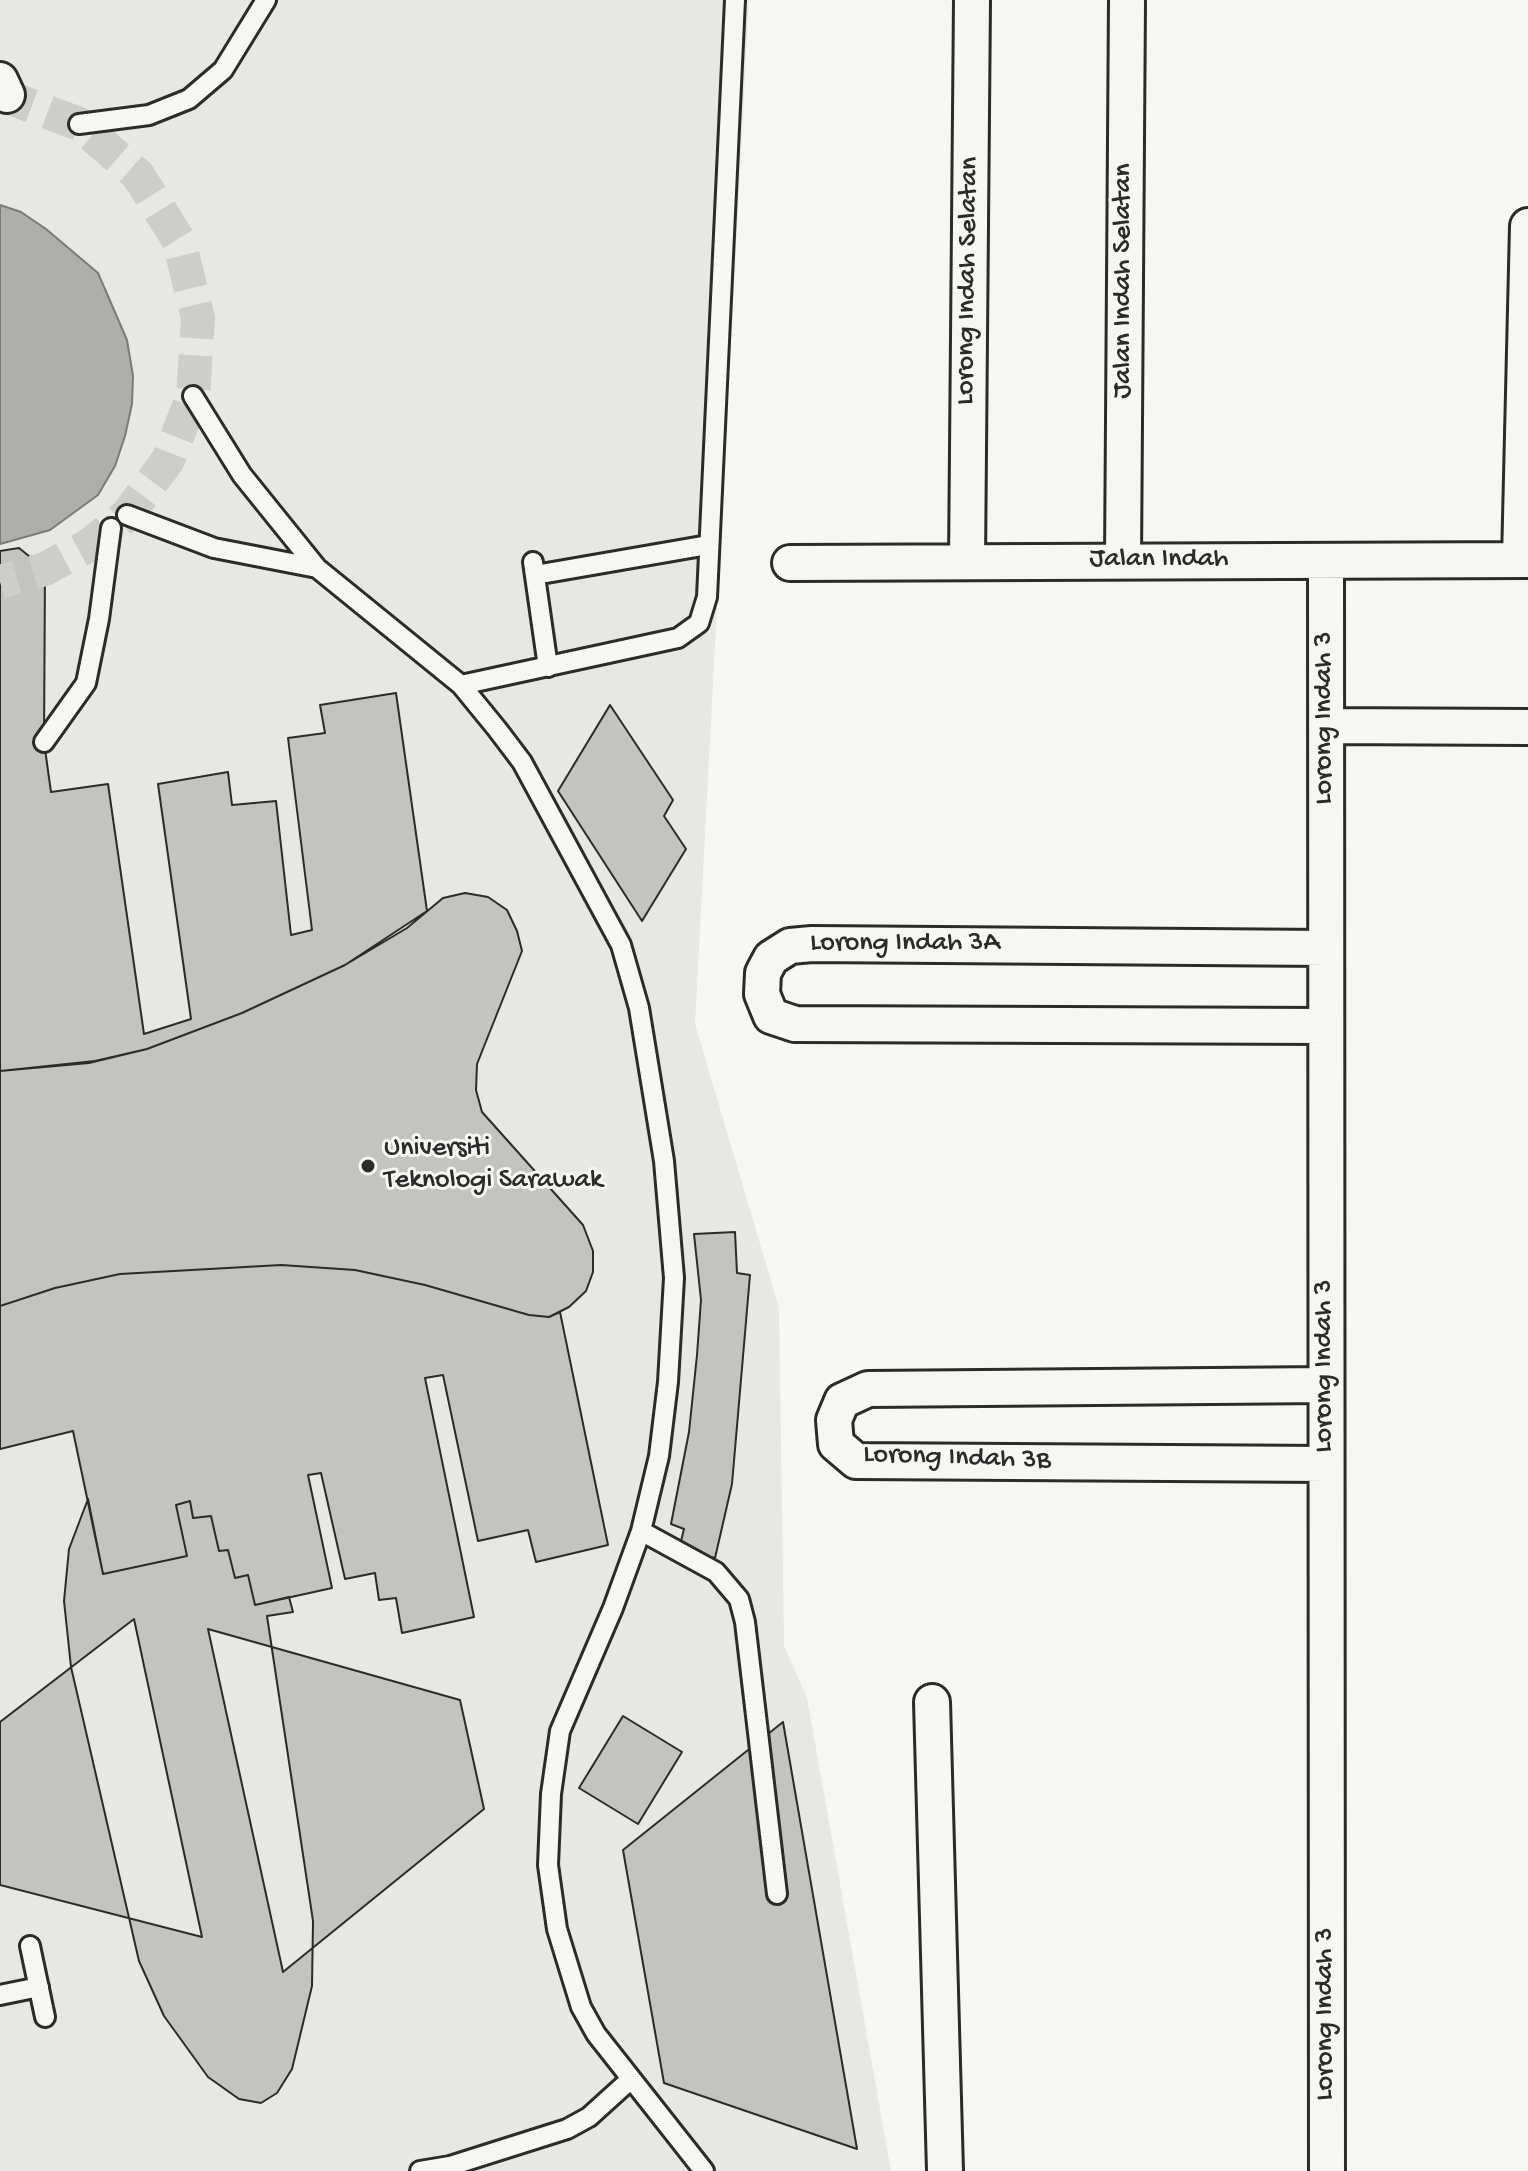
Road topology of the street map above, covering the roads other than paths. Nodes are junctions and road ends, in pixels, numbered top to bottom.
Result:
1 (266, 0) edge
2 (735, 0) edge
3 (972, 0) edge
4 (1127, 0) edge
5 (79, 124) dead end
6 (1528, 226) edge
7 (193, 396) dead end
8 (127, 515) dead end
9 (111, 528) dead end
10 (708, 545) junction
11 (1524, 560) edge
12 (1123, 561) junction
13 (1326, 561) junction
14 (967, 562) junction
15 (790, 563) dead end
16 (317, 568) junction
17 (548, 667) junction
18 (461, 685) junction
19 (1326, 726) junction
20 (1528, 727) edge
21 (44, 742) dead end
22 (1326, 948) junction
23 (1326, 1026) junction
24 (1326, 1385) junction
25 (1326, 1464) junction
26 (641, 1531) junction
27 (932, 1702) dead end
28 (777, 1894) dead end
29 (30, 1946) dead end
30 (39, 1987) junction
31 (0, 1995) edge
32 (45, 2017) dead end
33 (631, 2079) junction
34 (420, 2171) edge
35 (704, 2171) edge
36 (945, 2171) edge
37 (1327, 2171) edge

1 - 5 lane
2 - 10 lane
3 - 14 street, Lorong Indah Selatan
4 - 12 street, Jalan Indah Selatan
6 - 11 street
7 - 16 lane
8 - 16 lane
9 - 21 lane
10 - 17 lane
10 - 17 lane
11 - 13 street, Jalan Indah
12 - 13 street, Jalan Indah
12 - 14 street, Jalan Indah
13 - 19 street, Lorong Indah 3
14 - 15 street, Jalan Indah
16 - 18 lane
17 - 18 lane
18 - 26 lane
19 - 20 street
19 - 22 street, Lorong Indah 3
22 - 23 street, Lorong Indah 3
22 - 23 street, Lorong Indah 3A
23 - 24 street, Lorong Indah 3
24 - 25 street, Lorong Indah 3
24 - 25 street, Lorong Indah 3B
25 - 37 street, Lorong Indah 3
26 - 28 lane
26 - 33 lane
27 - 36 street
29 - 30 lane
30 - 31 lane
30 - 32 lane
33 - 34 lane
33 - 35 lane

